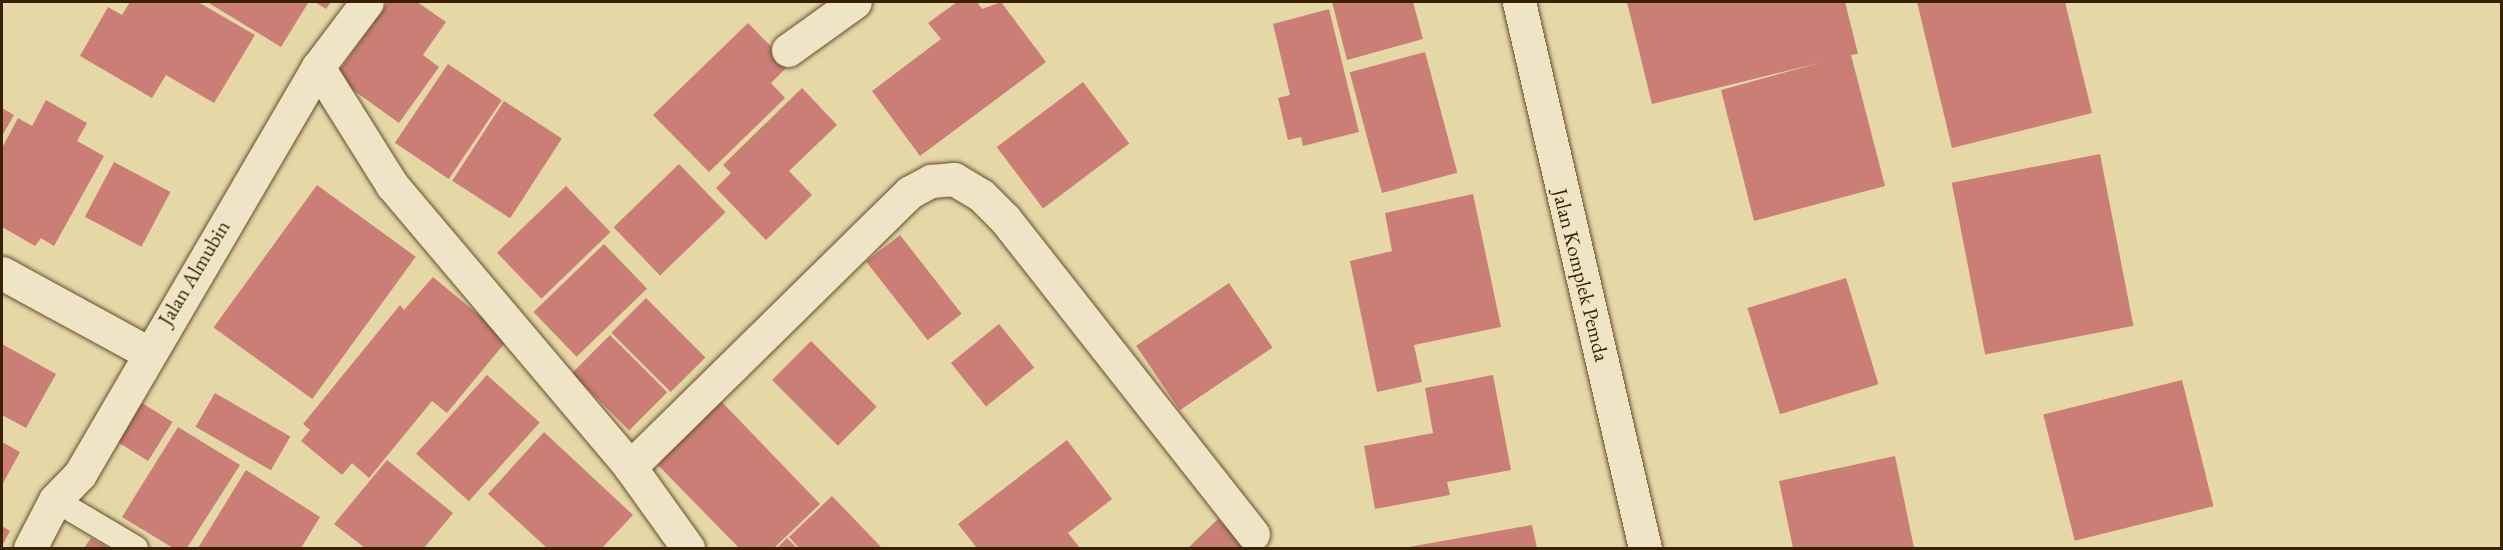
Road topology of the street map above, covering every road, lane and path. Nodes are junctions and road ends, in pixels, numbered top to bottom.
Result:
1 (366, 2) edge
2 (855, 2) edge
3 (1519, 2) edge
4 (788, 51) dead end
5 (318, 67) junction
6 (2, 273) edge
7 (147, 352) junction
8 (630, 467) junction
9 (55, 500) junction
10 (1253, 534) dead end
11 (30, 549) edge
12 (136, 549) edge
13 (688, 549) edge
14 (1645, 549) edge

1 - 5 street, Jalan Almubin
2 - 4 street
3 - 14 street, Jalan Komplek Pemda
5 - 7 street, Jalan Almubin
5 - 8 street
6 - 7 street
7 - 9 street, Jalan Almubin
8 - 10 street
8 - 13 street
9 - 11 street, Jalan Almubin
9 - 12 lane

